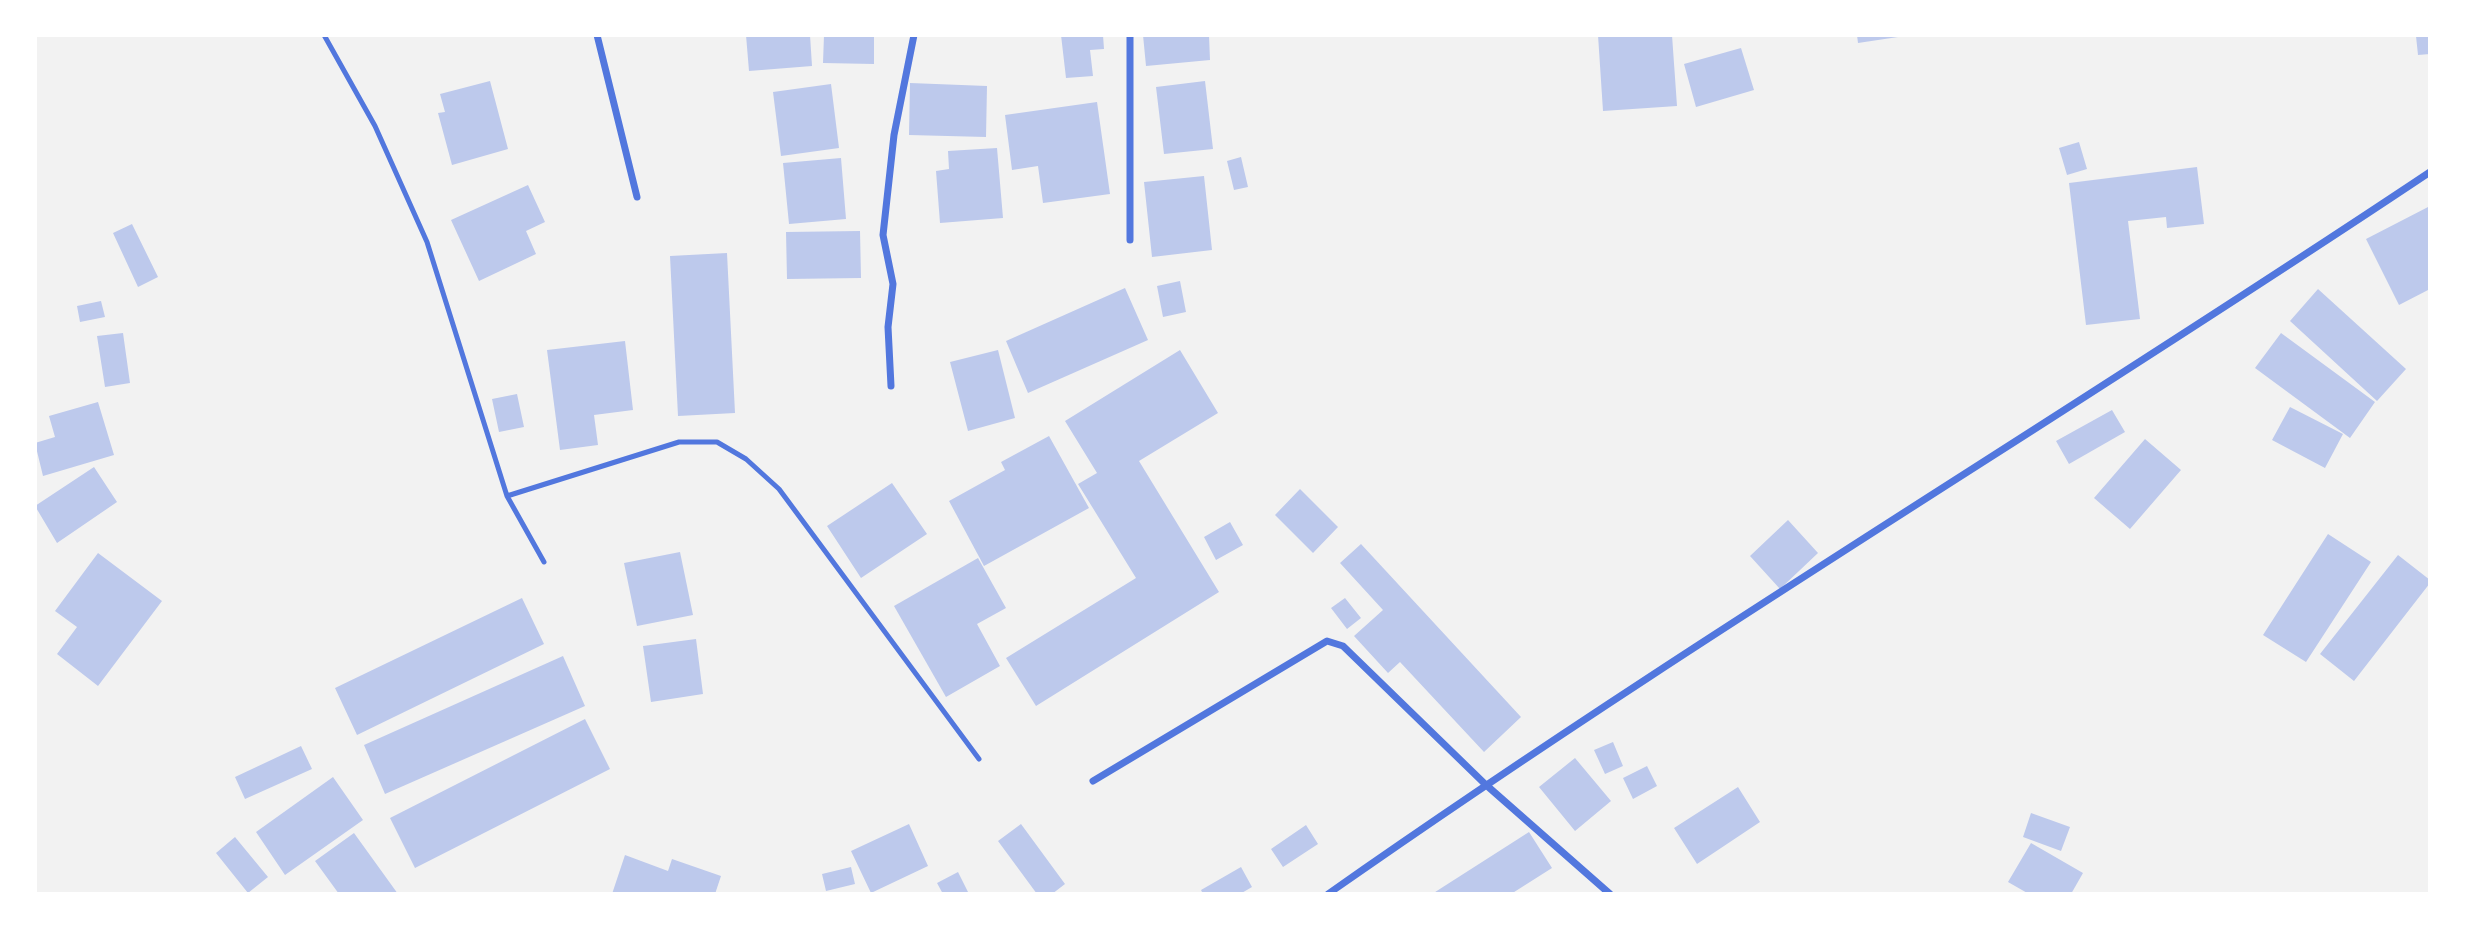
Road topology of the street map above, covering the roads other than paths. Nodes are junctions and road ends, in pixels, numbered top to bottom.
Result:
1 (324, 35) edge
2 (597, 35) edge
3 (914, 35) edge
4 (1130, 35) edge
5 (2430, 172) edge
6 (637, 197) dead end
7 (1130, 240) dead end
8 (891, 386) dead end
9 (507, 496) junction
10 (544, 562) dead end
11 (979, 759) dead end
12 (1093, 781) dead end
13 (1485, 784) junction
14 (1328, 894) edge
15 (1609, 894) edge

1 - 9 lane
2 - 6 street
3 - 8 street
4 - 7 street
5 - 13 street
9 - 10 lane
9 - 11 lane
12 - 13 street
13 - 14 street
13 - 15 street

